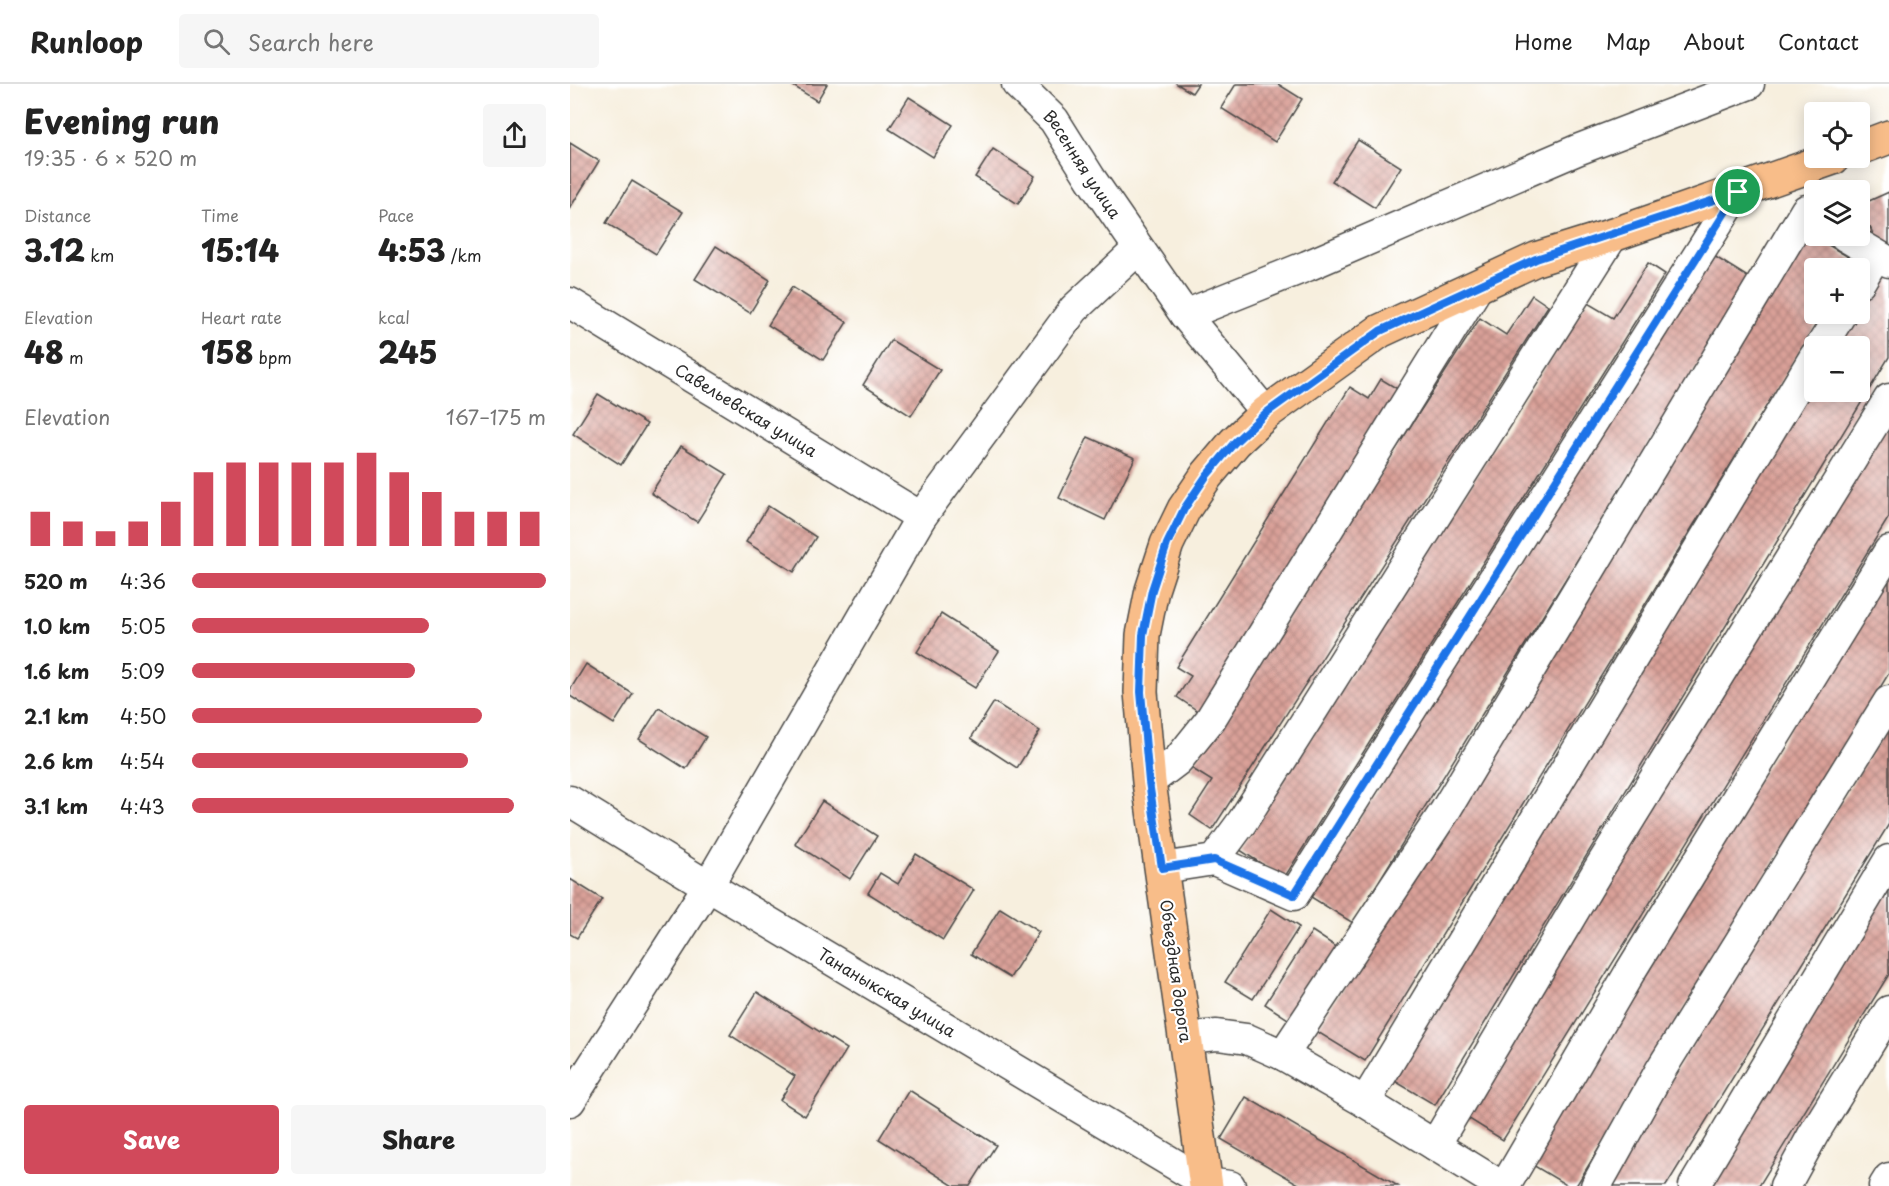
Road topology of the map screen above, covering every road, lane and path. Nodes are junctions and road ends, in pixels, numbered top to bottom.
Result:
1 (1017, 84) edge
2 (1749, 84) edge
3 (1889, 137) edge
4 (1870, 144) edge
5 (1806, 168) edge
6 (1738, 192) junction
7 (1804, 223) edge
8 (1613, 235) junction
9 (1861, 246) edge
10 (1138, 249) junction
11 (1882, 259) edge
12 (1870, 272) edge
13 (1479, 285) junction
14 (570, 303) edge
15 (1185, 315) junction
16 (1804, 374) edge
17 (1889, 399) edge
18 (1266, 413) junction
19 (921, 517) junction
20 (1889, 551) edge
21 (1889, 701) edge
22 (1149, 782) junction
23 (570, 801) edge
24 (1214, 860) junction
25 (1889, 860) edge
26 (1162, 868) junction
27 (708, 886) junction
28 (1885, 1027) edge
29 (1186, 1038) junction
30 (1283, 1055) junction
31 (570, 1101) edge
32 (1365, 1102) junction
33 (1435, 1145) junction
34 (1889, 1178) edge
35 (1214, 1185) edge
36 (1503, 1186) edge
37 (1596, 1186) edge
38 (1694, 1186) edge
39 (1785, 1186) edge
40 (1884, 1186) edge

1 - 10 street, Весенняя улица
2 - 15 street
3 - 4 main road
5 - 6 main road, Объездная дорога
6 - 8 main road, Объездная дорога
6 - 24 street
7 - 30 street
8 - 13 main road, Объездная дорога
8 - 24 street
9 - 11 street
10 - 15 street, Весенняя улица
10 - 19 street
11 - 12 street
13 - 18 main road, Объездная дорога
13 - 22 street
14 - 19 street, Савельевская улица
15 - 18 street, Весенняя улица
16 - 32 street
17 - 33 street
18 - 22 main road, Объездная дорога
19 - 27 street
20 - 36 street
21 - 37 street
22 - 26 main road, Объездная дорога
23 - 27 street, Тананыкская улица
24 - 26 street
25 - 38 street
26 - 29 main road, Объездная дорога
27 - 31 street
27 - 35 street, Тананыкская улица
28 - 39 street
29 - 30 street
29 - 35 main road, Объездная дорога
30 - 32 street
32 - 33 street
33 - 36 street
34 - 40 street

